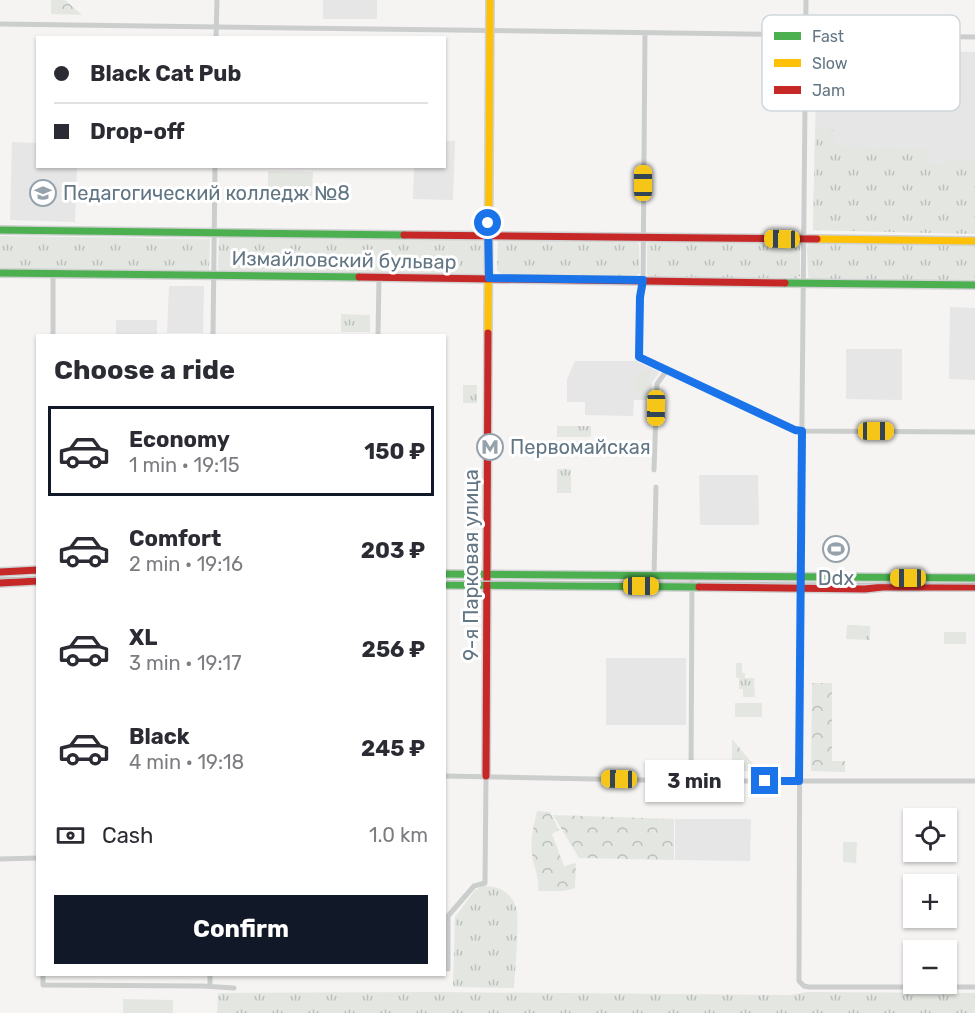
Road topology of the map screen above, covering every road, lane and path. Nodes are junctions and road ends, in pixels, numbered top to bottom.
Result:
1 (217, 0) edge
2 (490, 0) edge
3 (0, 24) edge
4 (216, 27) junction
5 (490, 31) junction
6 (645, 33) junction
7 (762, 34) edge
8 (216, 36) edge
9 (960, 37) edge
10 (975, 37) edge
11 (805, 111) edge
12 (215, 168) edge
13 (0, 230) edge
14 (213, 232) junction
15 (489, 235) junction
16 (643, 237) junction
17 (804, 239) junction
18 (975, 242) edge
19 (0, 273) edge
20 (53, 273) junction
21 (214, 275) junction
22 (379, 277) junction
23 (489, 278) junction
24 (643, 280) junction
25 (804, 283) junction
26 (975, 285) edge
27 (52, 334) edge
28 (213, 334) edge
29 (378, 334) edge
30 (668, 370) junction
31 (802, 431) junction
32 (975, 432) edge
33 (654, 470) dead end
34 (656, 487) dead end
35 (36, 570) edge
36 (0, 572) edge
37 (446, 574) edge
38 (488, 575) junction
39 (800, 576) junction
40 (654, 577) junction
41 (692, 577) junction
42 (975, 578) edge
43 (36, 581) edge
44 (0, 583) edge
45 (446, 585) edge
46 (488, 586) junction
47 (692, 587) junction
48 (975, 587) edge
49 (800, 588) junction
50 (446, 776) edge
51 (486, 776) junction
52 (691, 780) junction
53 (799, 781) junction
54 (975, 781) edge
55 (36, 858) edge
56 (0, 859) edge
57 (448, 969) dead end
58 (43, 976) edge
59 (210, 976) edge
60 (210, 986) junction
61 (975, 987) edge
62 (234, 988) dead end

1 - 4 street
2 - 5 street, 9-я Парковая улица
3 - 4 street
4 - 5 street
4 - 8 street
5 - 6 street
5 - 15 street, 9-я Парковая улица
6 - 7 street
6 - 16 street
9 - 10 street
11 - 17 street
12 - 14 street
13 - 14 street, Измайловский бульвар
14 - 15 street, Измайловский бульвар
14 - 21 street
15 - 16 street, Измайловский бульвар
15 - 23 street, 9-я Парковая улица
16 - 17 street, Измайловский бульвар
16 - 24 street
17 - 18 street, Измайловский бульвар
17 - 25 street
19 - 20 street, Измайловский бульвар
20 - 21 street, Измайловский бульвар
20 - 27 street
21 - 22 street, Измайловский бульвар
21 - 28 street
22 - 23 street, Измайловский бульвар
22 - 29 street
23 - 24 street, Измайловский бульвар
23 - 38 street, 9-я Парковая улица
24 - 25 street, Измайловский бульвар
24 - 30 street
25 - 26 street, Измайловский бульвар
25 - 31 street
30 - 31 street
30 - 33 street
31 - 32 street
31 - 39 street
34 - 40 street
35 - 36 street
37 - 38 street
38 - 40 street
38 - 46 street, 9-я Парковая улица
39 - 41 street
39 - 42 street
39 - 49 street
40 - 41 street
41 - 47 street
43 - 44 street
45 - 46 street
46 - 47 street
46 - 51 street, 9-я Парковая улица
47 - 49 street
47 - 52 street
48 - 49 street
49 - 53 street
50 - 51 street
51 - 52 street
51 - 57 street, 9-я Парковая улица
52 - 53 street
53 - 54 street
53 - 61 street
55 - 56 street
58 - 60 street
59 - 60 street
60 - 62 street

